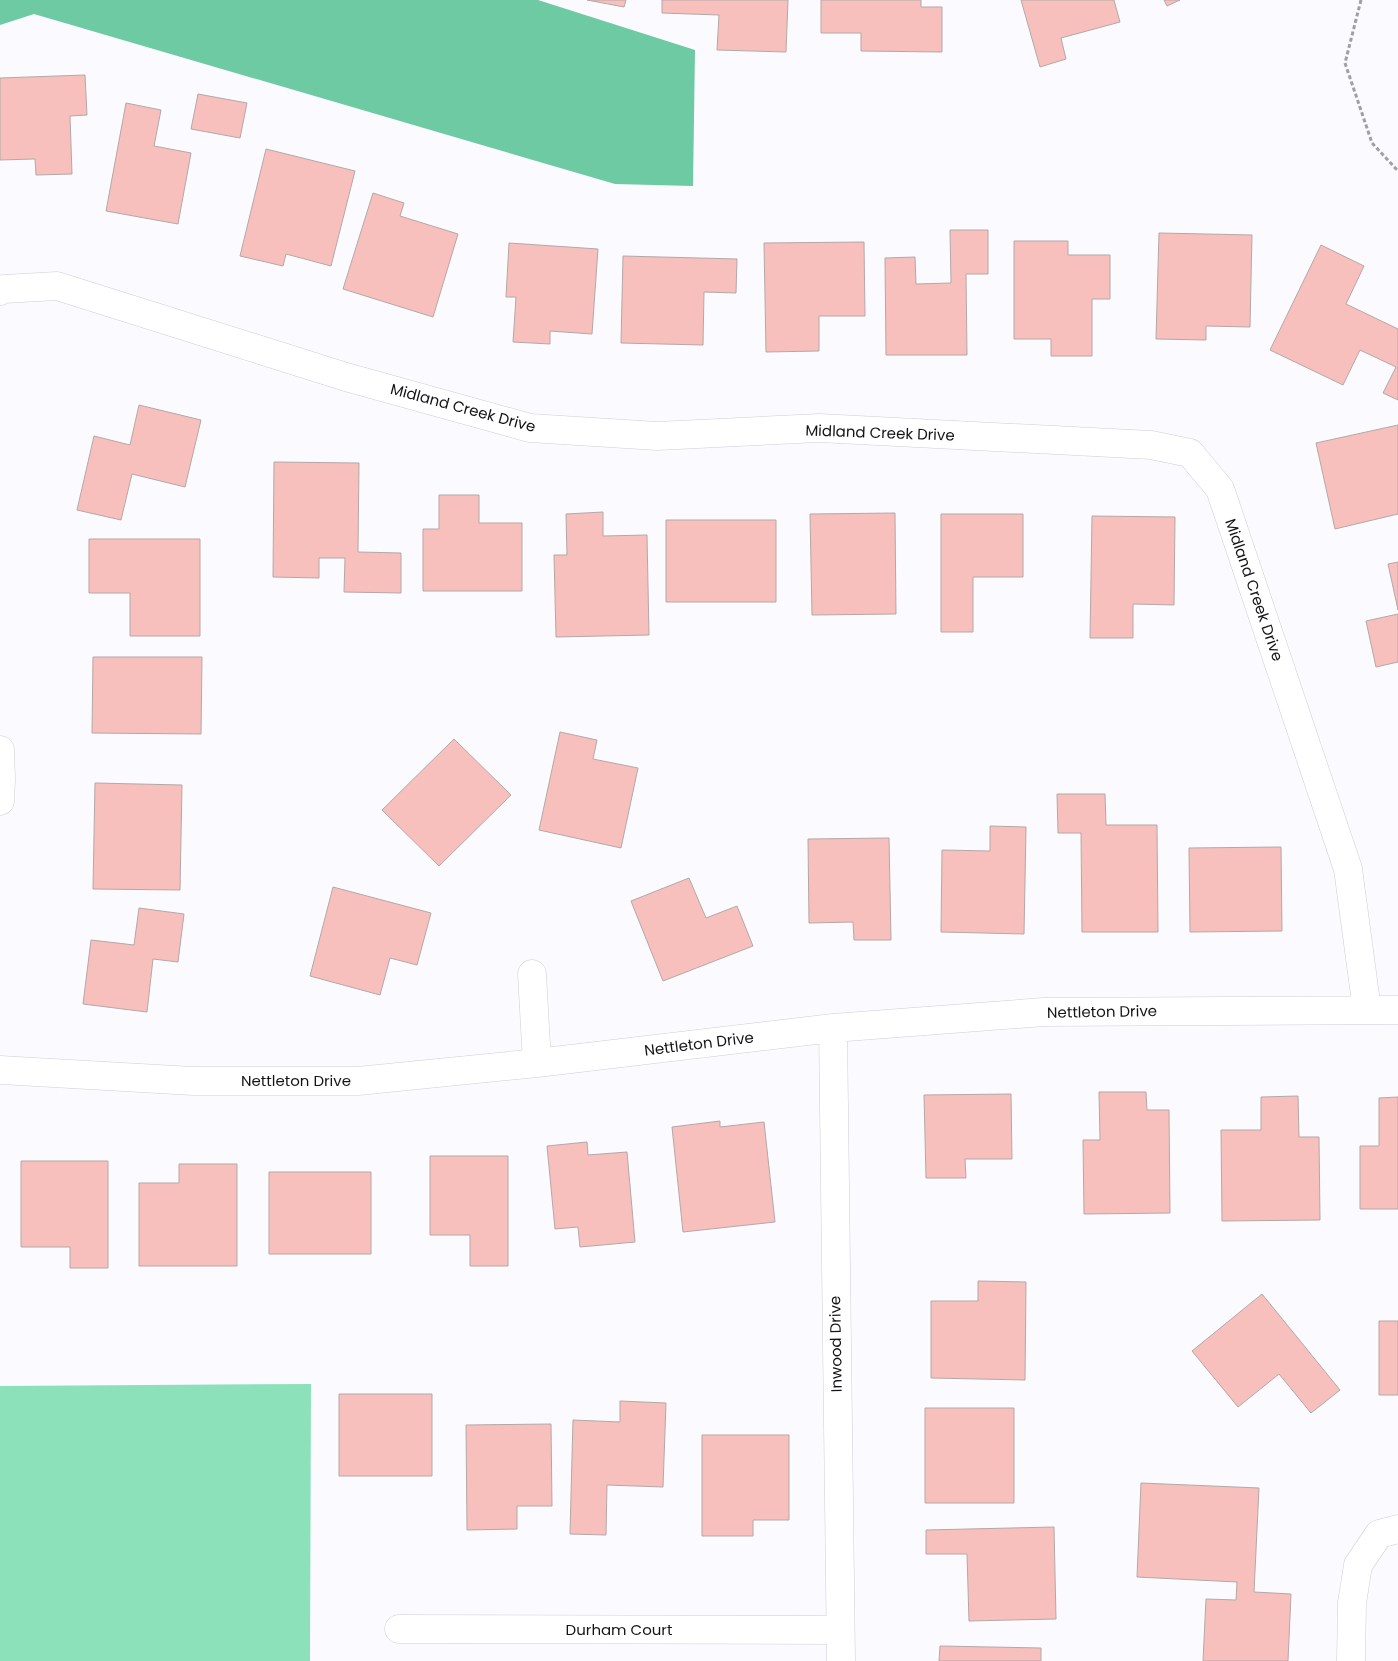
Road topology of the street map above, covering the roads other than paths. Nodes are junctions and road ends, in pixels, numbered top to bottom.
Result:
1 (0, 291) edge
2 (0, 750) edge
3 (0, 801) edge
4 (532, 974) dead end
5 (1367, 1010) junction
6 (1398, 1010) edge
7 (833, 1028) junction
8 (537, 1063) junction
9 (0, 1070) edge
10 (1398, 1529) edge
11 (399, 1629) dead end
12 (840, 1630) junction
13 (841, 1661) edge
14 (1351, 1661) edge

1 - 5 street, Midland Creek Drive
2 - 3 street
4 - 8 street
5 - 6 street, Nettleton Drive
5 - 7 street, Nettleton Drive
7 - 8 street, Nettleton Drive
7 - 12 street, Inwood Drive
8 - 9 street, Nettleton Drive
10 - 14 street
11 - 12 street, Durham Court
12 - 13 street, Inwood Drive

